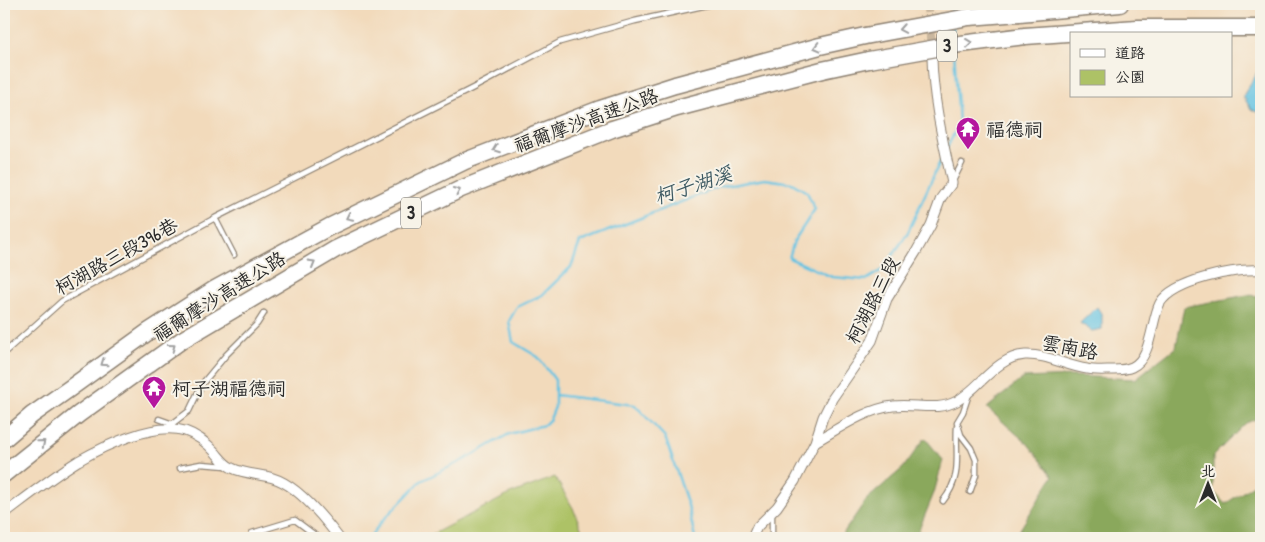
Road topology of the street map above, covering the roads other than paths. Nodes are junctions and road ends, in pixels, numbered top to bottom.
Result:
1 (712, 4) edge
2 (1120, 4) edge
3 (1261, 28) edge
4 (1081, 32) edge
5 (1070, 33) edge
6 (932, 58) tunnel mouth
7 (962, 163) dead end
8 (952, 183) junction
9 (215, 218) junction
10 (234, 255) dead end
11 (1261, 270) edge
12 (264, 313) dead end
13 (4, 352) edge
14 (970, 390) junction
15 (159, 418) dead end
16 (957, 422) junction
17 (169, 426) junction
18 (4, 439) edge
19 (815, 442) junction
20 (227, 466) junction
21 (180, 468) dead end
22 (4, 474) edge
23 (970, 492) dead end
24 (944, 501) dead end
25 (4, 514) edge
26 (772, 514) junction
27 (252, 533) dead end
28 (318, 538) edge
29 (339, 538) edge
30 (752, 538) edge
31 (772, 538) edge

1 - 9 lane, 柯湖路三段396巷
2 -> 18 highway, 福爾摩沙高速公路 / 3, bridge
4 -> 3 highway, 福爾摩沙高速公路 / 3, bridge
22 -> 5 highway, 福爾摩沙高速公路 / 3, bridge
6 - 8 street
7 - 8 lane
8 - 19 street, 柯湖路三段
9 - 10 lane
9 - 13 lane, 柯湖路三段396巷
11 - 14 street, 雲南路
12 - 17 lane
14 - 16 lane
14 - 19 street, 雲南路
15 - 17 lane
16 - 23 lane
16 - 24 lane
17 - 20 street
17 - 25 street
19 - 26 street, 柯湖路三段
20 - 21 lane
20 - 29 street
26 - 30 street, 柯湖路三段
26 - 31 lane
27 - 28 lane

